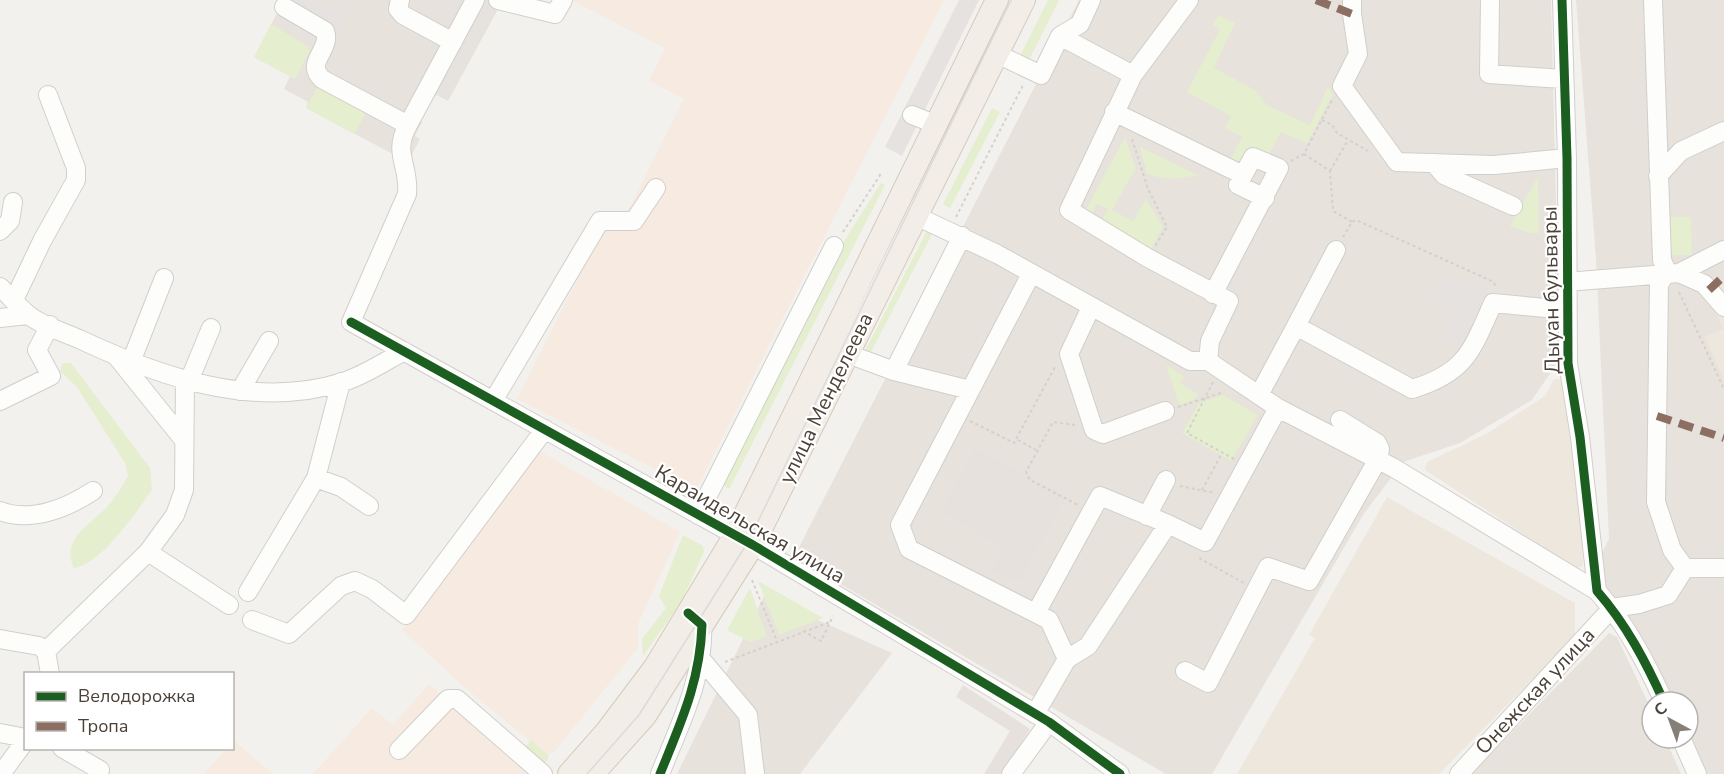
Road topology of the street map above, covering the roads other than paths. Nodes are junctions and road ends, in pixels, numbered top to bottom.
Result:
1 (400, 0) edge
2 (476, 0) edge
3 (498, 0) edge
4 (563, 0) edge
5 (997, 0) edge
6 (1024, 0) edge
7 (1091, 0) edge
8 (1189, 0) edge
9 (1353, 0) edge
10 (1490, 0) edge
11 (1562, 0) edge
12 (1653, 0) edge
13 (284, 7) dead end
14 (1060, 36) junction
15 (453, 42) junction
16 (997, 54) junction
17 (1133, 75) junction
18 (1563, 79) junction
19 (48, 95) dead end
20 (1119, 114) junction
21 (912, 115) dead end
22 (408, 125) junction
23 (937, 125) junction
24 (1724, 131) edge
25 (1567, 158) junction
26 (1434, 163) junction
27 (1243, 175) junction
28 (1658, 176) junction
29 (656, 188) dead end
30 (1264, 198) junction
31 (13, 202) dead end
32 (1513, 206) dead end
33 (916, 216) junction
34 (0, 231) edge
35 (962, 236) junction
36 (834, 246) road end
37 (1336, 250) road end
38 (1724, 250) edge
39 (1672, 273) junction
40 (1031, 274) junction
41 (164, 278) dead end
42 (1566, 282) junction
43 (0, 287) edge
44 (1213, 294) junction
45 (14, 300) junction
46 (1091, 307) junction
47 (1724, 307) edge
48 (1567, 310) junction
49 (28, 315) junction
50 (0, 318) edge
51 (50, 325) junction
52 (1296, 326) junction
53 (211, 328) dead end
54 (268, 341) dead end
55 (404, 351) junction
56 (848, 354) junction
57 (124, 359) junction
58 (1214, 365) junction
59 (894, 371) junction
60 (187, 380) junction
61 (341, 382) junction
62 (969, 390) junction
63 (1251, 390) junction
64 (240, 392) junction
65 (0, 401) edge
66 (493, 401) junction
67 (1278, 408) junction
68 (1164, 411) road end
69 (1340, 420) dead end
70 (545, 429) junction
71 (183, 439) junction
72 (1378, 459) junction
73 (315, 478) junction
74 (1166, 480) road end
75 (93, 491) dead end
76 (369, 506) dead end
77 (0, 511) edge
78 (698, 515) junction
79 (1147, 516) junction
80 (1168, 524) junction
81 (744, 540) junction
82 (148, 552) junction
83 (1685, 568) junction
84 (1724, 568) edge
85 (1597, 591) junction
86 (248, 592) dead end
87 (229, 605) dead end
88 (1612, 608) junction
89 (1036, 613) junction
90 (695, 619) junction
91 (252, 620) dead end
92 (0, 639) edge
93 (46, 651) junction
94 (701, 659) junction
95 (1067, 659) junction
96 (1185, 671) dead end
97 (50, 672) edge
98 (1659, 690) edge
99 (1042, 718) junction
100 (0, 733) edge
101 (24, 739) edge
102 (24, 742) edge
103 (65, 750) edge
104 (95, 750) edge
105 (399, 750) dead end
106 (1686, 750) edge
107 (100, 772) edge
108 (1, 774) edge
109 (543, 774) edge
110 (569, 774) edge
111 (593, 774) edge
112 (660, 774) edge
113 (755, 774) edge
114 (1011, 774) edge
115 (1120, 774) edge
116 (1459, 774) edge
117 (1697, 774) edge

1 - 15 street
2 - 15 street
3 - 4 street
5 - 23 main road, улица Менделеева
6 - 16 main road, улица Менделеева
7 - 14 street
8 - 17 street
9 - 26 street
10 - 18 street
11 - 18 street, Дыуан бульвары
12 - 28 street
13 - 22 street
14 - 16 street
14 - 17 street
15 - 22 street
16 - 33 main road, улица Менделеева
17 - 20 street
18 - 25 street, Дыуан бульвары
19 - 45 street
20 - 27 street
20 - 44 street
21 - 23 street
22 - 55 street, Караидельская улица
23 - 81 main road, улица Менделеева
24 - 28 street
25 - 26 street
25 - 42 street, Дыуан бульвары
26 - 32 street
27 - 30 street
27 - 30 street
28 - 39 street
29 - 66 street
30 - 44 street
31 - 34 street
33 - 35 street
33 - 56 main road, улица Менделеева
35 - 40 street
35 - 59 street
36 - 78 street
37 - 52 street
38 - 39 street
39 - 42 street
39 - 47 street
39 - 83 street
40 - 46 street
40 - 62 street
41 - 57 street
42 - 48 street, Дыуан бульвары
43 - 45 street
44 - 58 street
45 - 49 street
46 - 58 street
46 - 68 street
48 - 52 street
48 - 85 street, Дыуан бульвары
49 - 50 street
49 - 51 street
51 - 57 street
51 - 65 street
52 - 63 street
53 - 60 street
54 - 64 street
55 - 61 street
55 - 66 street, Караидельская улица
56 - 59 street
56 - 81 main road, улица Менделеева
57 - 60 street
57 - 71 street
58 - 63 street
59 - 62 street
60 - 64 street
60 - 71 street
61 - 64 street
61 - 73 street
62 - 89 street
63 - 67 street
66 - 70 street, Караидельская улица
67 - 72 street
67 - 80 street
69 - 72 street
70 - 78 street, Караидельская улица
70 - 91 street
71 - 82 street
72 - 85 street
72 - 96 street
73 - 76 street
73 - 86 street
74 - 79 street
75 - 77 street
78 - 81 street, Караидельская улица
79 - 80 street
79 - 89 street
80 - 95 street
81 - 90 main road, улица Менделеева
81 - 99 street, Караидельская улица
82 - 87 street
82 - 93 street
83 - 84 street
83 - 88 street
85 - 88 street
88 - 98 street
88 - 116 street, Онежская улица
89 - 95 street
90 - 94 street
90 - 110 main road, улица Менделеева
90 - 111 main road, улица Менделеева
92 - 93 street
93 - 97 street
94 - 112 street
94 - 113 street
95 - 99 street
99 - 114 street
99 - 115 street, Караидельская улица
100 - 101 street
102 - 108 street
103 - 107 street
104 - 107 street
105 - 109 street
106 - 117 street

